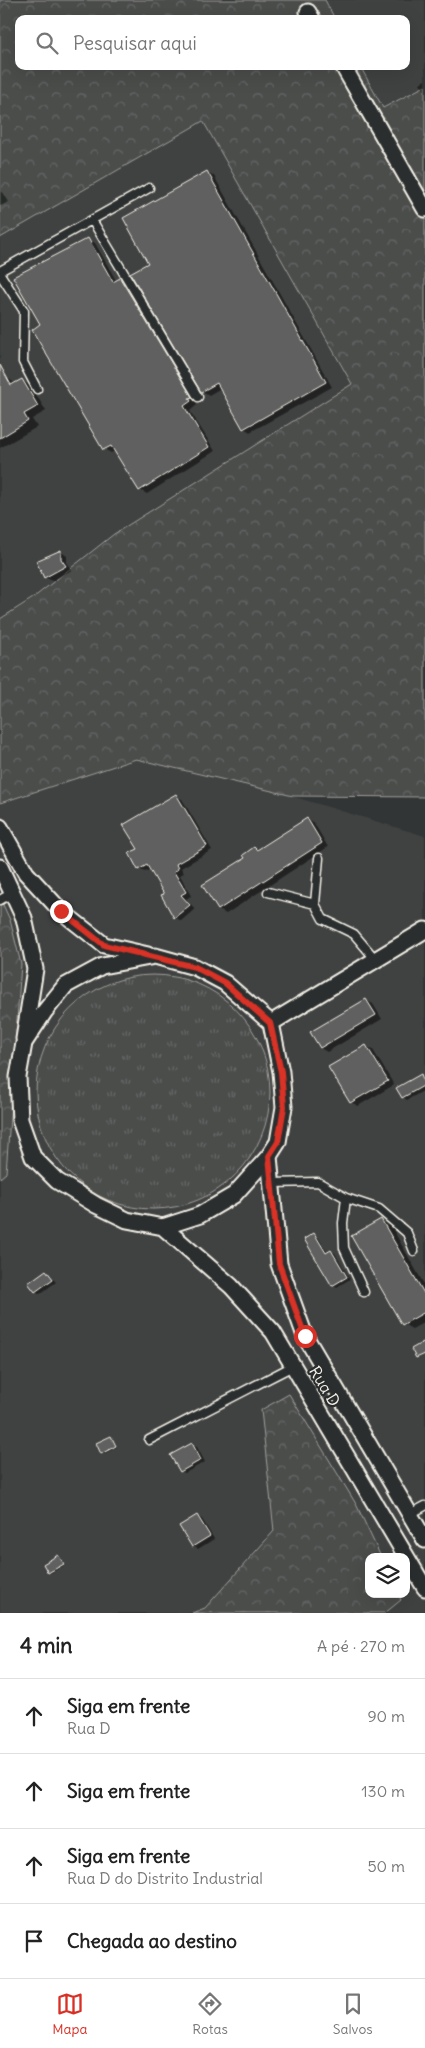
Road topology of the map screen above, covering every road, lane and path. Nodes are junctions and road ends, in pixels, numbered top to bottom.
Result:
1 (345, 70) edge
2 (149, 188) dead end
3 (425, 209) edge
4 (92, 220) junction
5 (0, 273) edge
6 (38, 389) dead end
7 (198, 397) dead end
8 (0, 827) edge
9 (319, 858) dead end
10 (0, 867) edge
11 (268, 892) dead end
12 (6, 896) edge
13 (315, 904) junction
14 (425, 930) edge
15 (155, 956) junction
16 (376, 960) junction
17 (270, 1023) junction
18 (24, 1043) junction
19 (269, 1156) junction
20 (272, 1184) junction
21 (346, 1198) junction
22 (163, 1227) junction
23 (414, 1251) dead end
24 (364, 1292) dead end
25 (293, 1366) junction
26 (149, 1440) dead end
27 (425, 1506) edge
28 (410, 1514) junction
29 (423, 1537) edge
30 (400, 1546) junction
31 (425, 1588) edge

1 - 3 street
2 - 4 lane
4 - 5 lane
4 - 7 lane
5 - 6 lane
8 - 15 street
9 - 13 lane
10 - 12 street
11 - 13 lane
12 - 18 street
13 - 16 lane
14 - 16 street
15 - 17 street
15 - 18 street
16 - 17 street
17 - 19 street
18 - 22 street
19 - 20 street, Rua D
19 - 22 street
20 - 21 lane
20 - 28 street, Rua D
21 - 23 lane
21 - 24 lane
22 - 25 street, Rua D
25 - 26 lane
25 - 30 street, Rua D
27 - 28 lane
28 - 29 street, Rua D
29 - 30 street
30 - 31 street, Rua D

